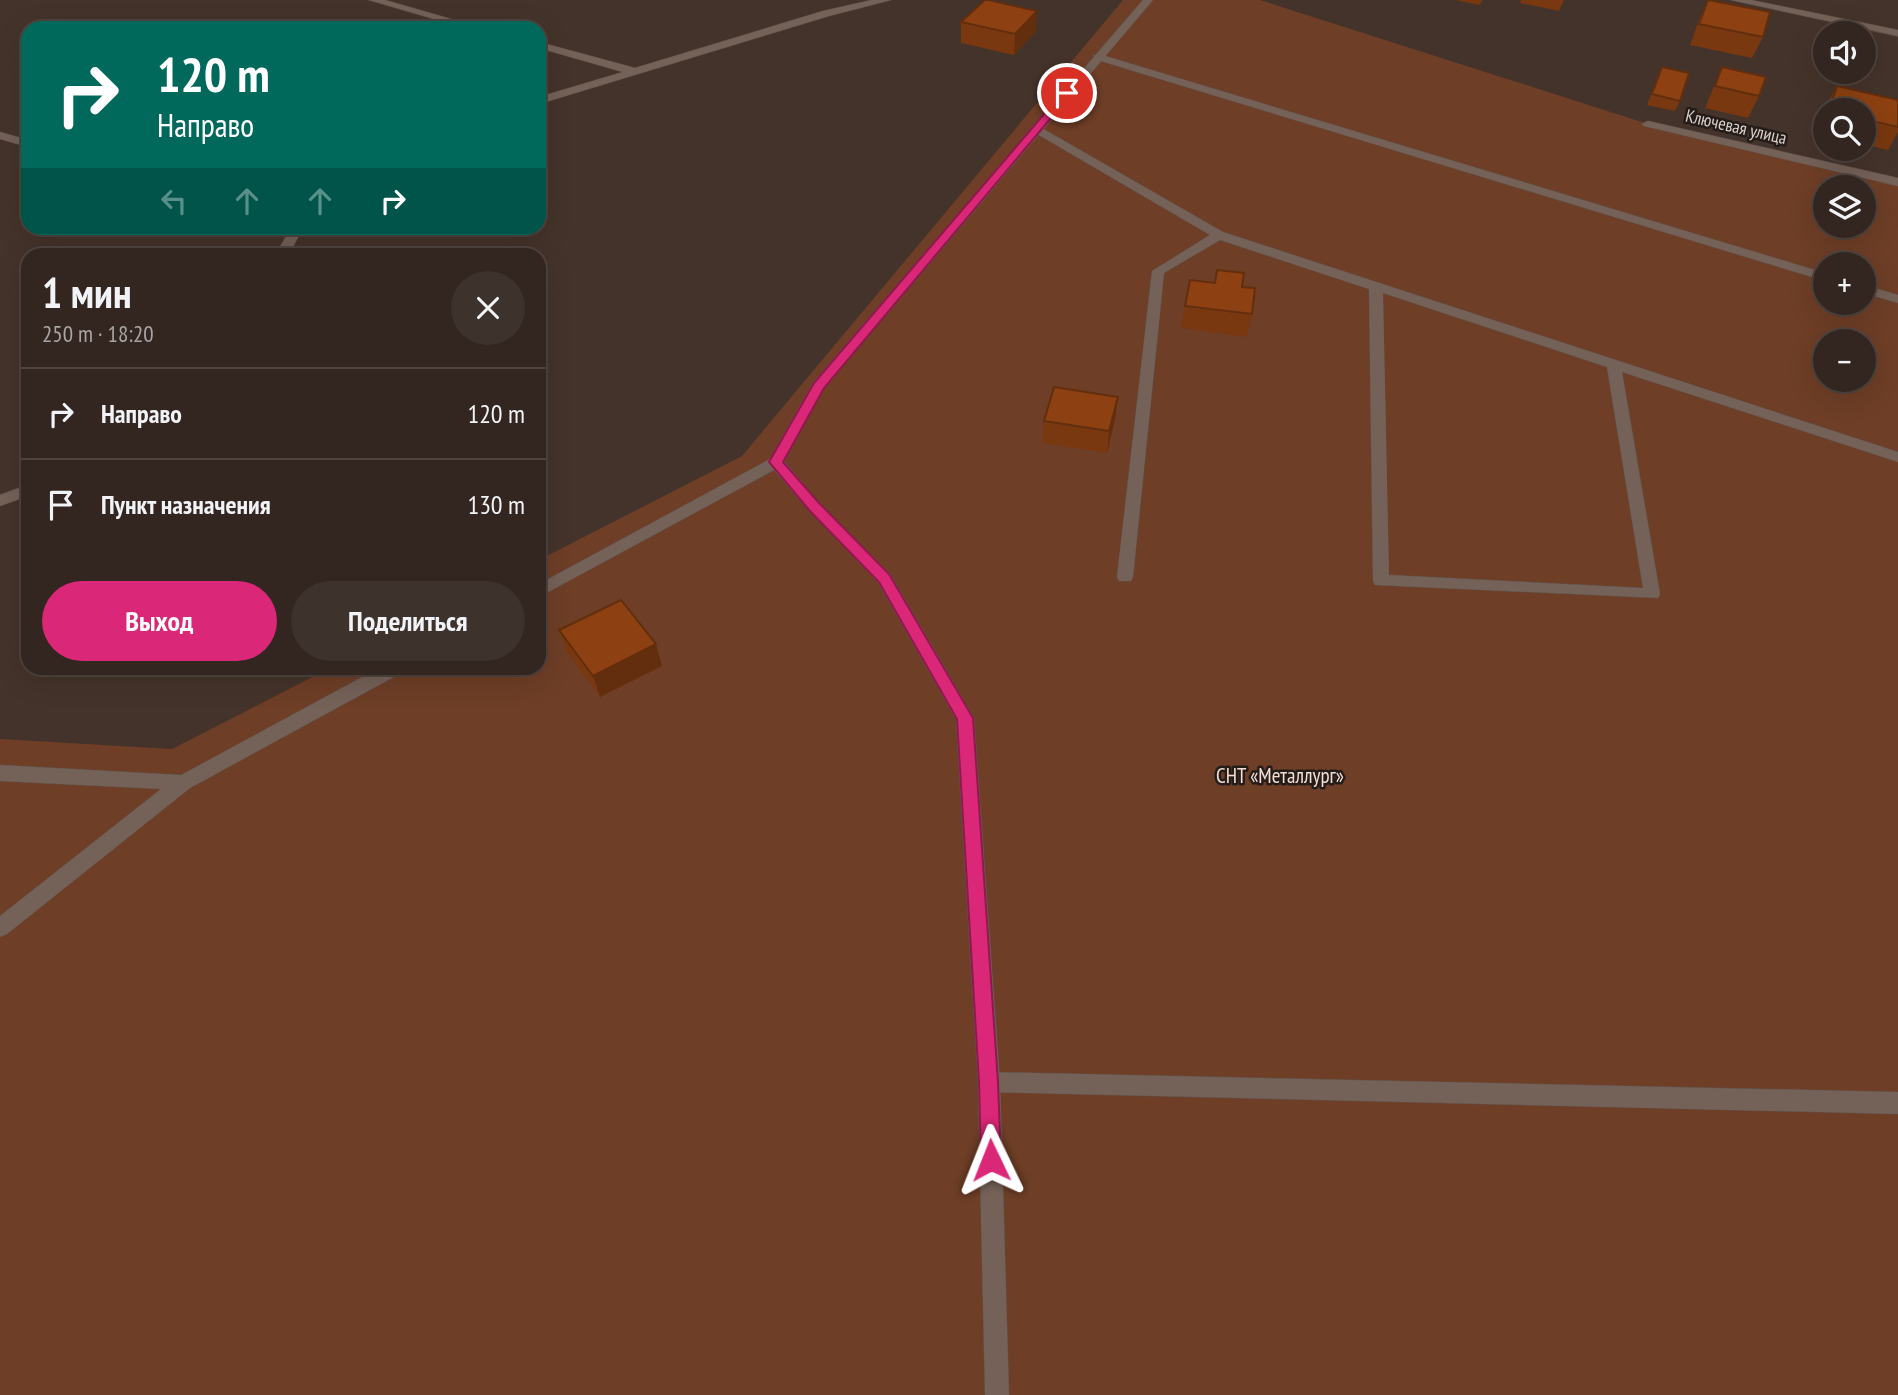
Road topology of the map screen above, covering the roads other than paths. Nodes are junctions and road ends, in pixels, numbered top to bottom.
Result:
1 (374, 0) edge
2 (886, 0) edge
3 (1148, 0) edge
4 (1736, 0) edge
5 (451, 21) edge
6 (1898, 33) edge
7 (546, 47) edge
8 (1098, 57) junction
9 (636, 72) junction
10 (546, 99) edge
11 (1648, 124) dead end
12 (1036, 129) junction
13 (0, 135) edge
14 (21, 142) edge
15 (1898, 182) edge
16 (1219, 235) junction
17 (1813, 273) edge
18 (1376, 286) junction
19 (1876, 293) edge
20 (1898, 299) edge
21 (1614, 364) junction
22 (1898, 457) edge
23 (776, 462) junction
24 (21, 493) edge
25 (0, 501) edge
26 (1125, 577) dead end
27 (546, 587) edge
28 (382, 675) edge
29 (0, 773) edge
30 (184, 783) junction
31 (0, 928) edge
32 (989, 1082) junction
33 (1898, 1103) edge
34 (997, 1395) edge

1 - 5 street
2 - 9 street
3 - 8 street
4 - 6 street
7 - 9 street
8 - 12 street
8 - 17 street
9 - 10 street
11 - 15 street, Ключевая улица
12 - 16 street
12 - 23 street
13 - 14 street
16 - 18 street
16 - 26 street
18 - 21 street
18 - 21 street
19 - 20 street
21 - 22 street
23 - 27 street
23 - 32 street
24 - 25 street
28 - 30 street
29 - 30 street
30 - 31 street
32 - 33 street
32 - 34 street

